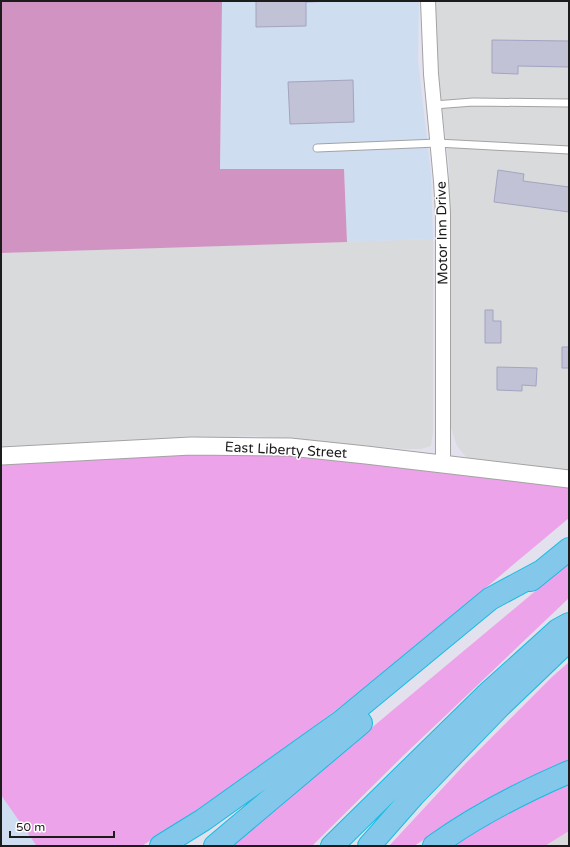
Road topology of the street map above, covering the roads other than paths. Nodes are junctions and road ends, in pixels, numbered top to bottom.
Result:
1 (428, 1) edge
2 (569, 103) edge
3 (434, 105) junction
4 (438, 142) junction
5 (317, 148) dead end
6 (569, 150) edge
7 (1, 456) edge
8 (443, 465) junction
9 (569, 479) edge
10 (569, 549) edge
11 (542, 571) junction
12 (569, 624) edge
13 (569, 640) edge
14 (569, 772) edge
15 (161, 846) edge
16 (215, 846) edge
17 (332, 846) edge
18 (369, 846) edge
19 (434, 846) edge

1 - 3 street, Motor Inn Drive
2 - 3 lane
3 - 4 street, Motor Inn Drive
4 - 5 lane
4 - 6 lane
4 - 8 street, Motor Inn Drive
7 - 8 street, East Liberty Street
8 - 9 street, East Liberty Street
10 - 11 highway
11 - 15 highway
11 - 16 highway
12 - 17 highway
13 - 18 highway
14 - 19 highway

